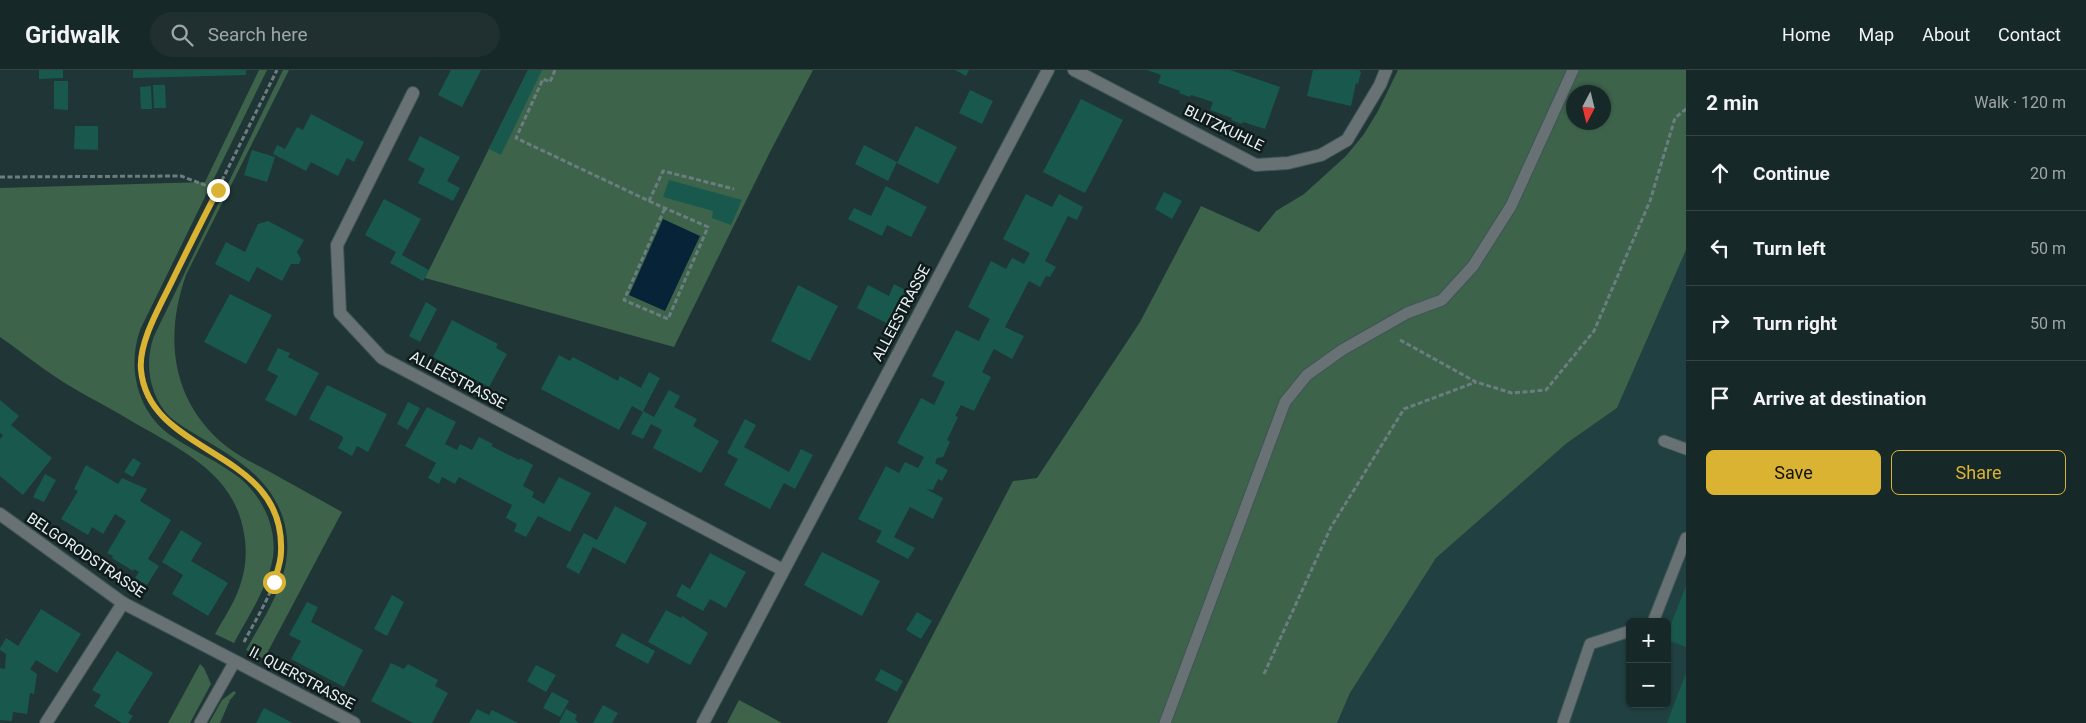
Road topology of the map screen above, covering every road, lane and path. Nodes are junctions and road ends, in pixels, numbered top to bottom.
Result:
1 (276, 70) edge
2 (555, 70) edge
3 (1048, 70) edge
4 (1074, 70) edge
5 (1386, 70) edge
6 (1573, 70) edge
7 (413, 93) dead end
8 (1686, 109) edge
9 (0, 177) edge
10 (218, 190) junction
11 (734, 190) dead end
12 (649, 201) junction
13 (664, 208) junction
14 (1380, 329) junction
15 (1476, 382) junction
16 (1664, 441) dead end
17 (1686, 449) edge
18 (0, 514) edge
19 (1686, 538) edge
20 (783, 570) junction
21 (123, 603) junction
22 (1655, 618) edge
23 (1626, 632) edge
24 (235, 661) junction
25 (1264, 674) dead end
26 (46, 723) edge
27 (200, 723) edge
28 (354, 723) edge
29 (703, 723) edge
30 (1165, 723) edge
31 (1563, 723) edge

1 - 10 path
2 - 12 path
3 - 20 street, ALLEESTRASSE
4 - 5 street, BLITZKUHLE
6 - 14 lane
7 - 20 street, ALLEESTRASSE
8 - 15 path
9 - 10 path
10 - 24 path
11 - 12 path
12 - 13 path
13 - 13 path
14 - 15 path
14 - 30 lane
15 - 25 path
16 - 17 lane
18 - 21 street, BELGORODSTRASSE
19 - 22 lane
20 - 29 street, ALLEESTRASSE
21 - 24 street, BELGORODSTRASSE
21 - 26 street
23 - 31 lane
24 - 27 lane
24 - 28 street, II. QUERSTRASSE

